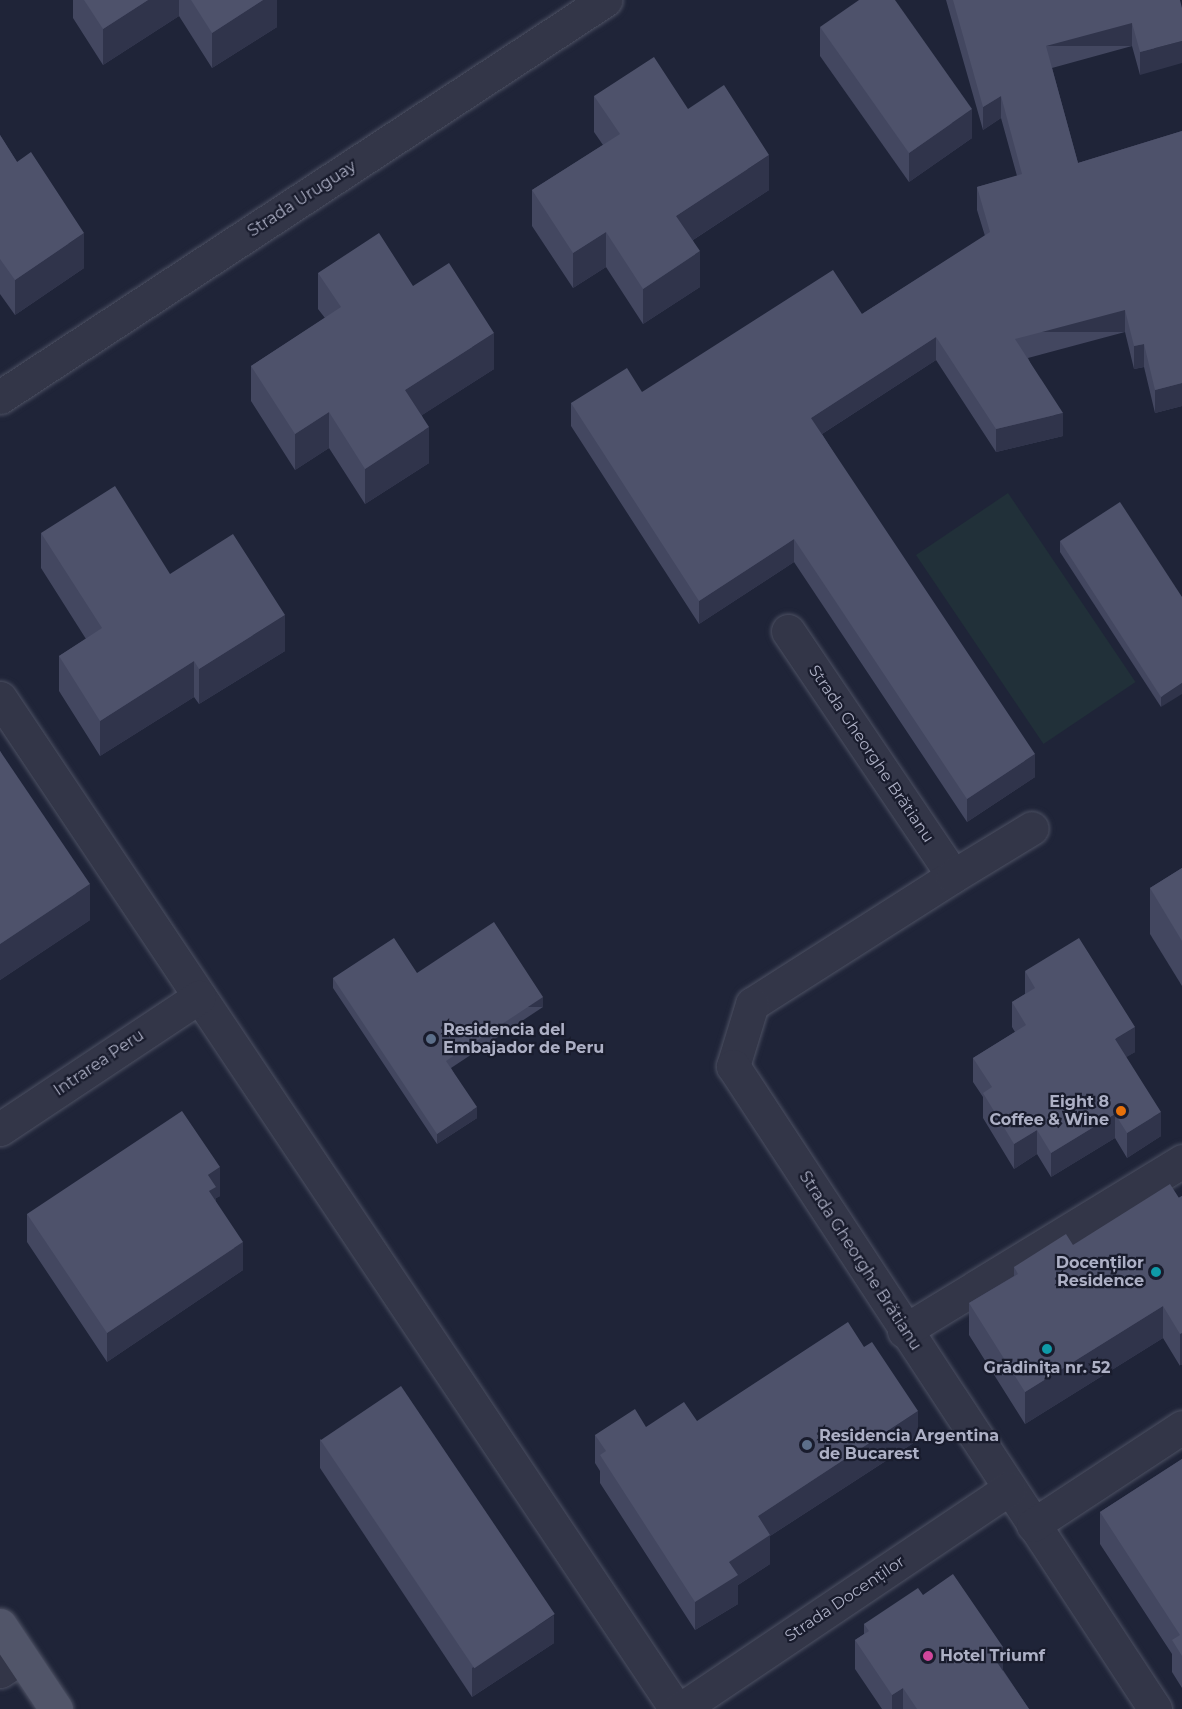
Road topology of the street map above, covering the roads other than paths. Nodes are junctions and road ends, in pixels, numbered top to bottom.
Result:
1 (605, 0) edge
2 (0, 397) edge
3 (788, 631) dead end
4 (0, 698) edge
5 (1032, 828) dead end
6 (953, 876) junction
7 (199, 997) junction
8 (0, 1129) edge
9 (1182, 1161) edge
10 (904, 1331) junction
11 (1182, 1428) edge
12 (1010, 1489) junction
13 (1033, 1525) junction
14 (0, 1625) edge
15 (11, 1664) edge
16 (56, 1709) edge
17 (676, 1709) edge
18 (681, 1709) edge
19 (1155, 1709) edge

1 - 2 street, Strada Uruguay
3 - 6 street, Strada Gheorghe Brătianu
4 - 7 street
5 - 6 street, Strada Gheorghe Brătianu
6 - 10 street, Strada Gheorghe Brătianu
7 - 8 street, Intrarea Peru
7 - 17 street
9 - 10 street
10 - 12 street, Strada Gheorghe Brătianu
11 - 13 street
12 - 13 street, Strada Gheorghe Brătianu
12 - 18 street, Strada Docenților
13 - 19 street, Strada Gheorghe Brătianu
14 - 15 main road
15 - 16 main road

